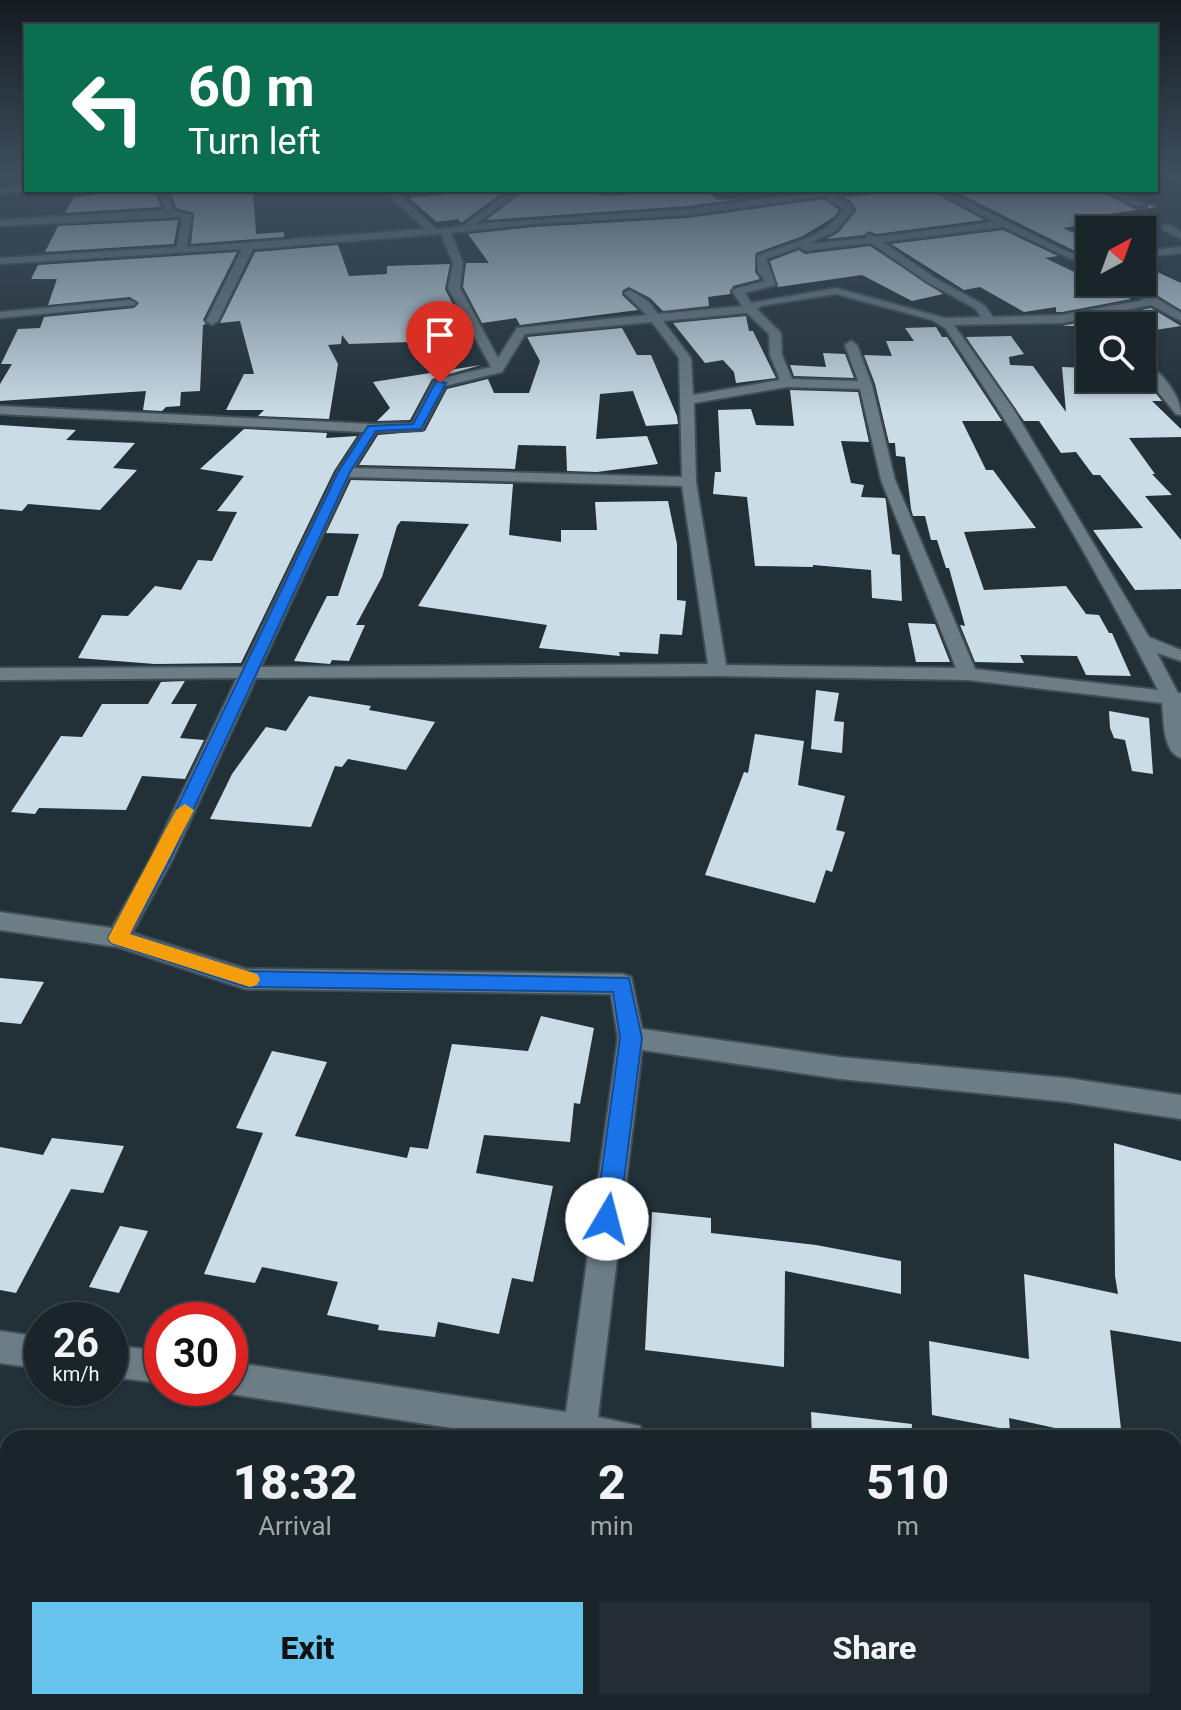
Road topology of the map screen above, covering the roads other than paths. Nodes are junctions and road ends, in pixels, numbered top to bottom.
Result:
1 (45, 254) edge
2 (125, 254) edge
3 (245, 254) edge
4 (452, 254) edge
5 (770, 254) edge
6 (894, 254) edge
7 (64, 259) junction
8 (0, 261) edge
9 (630, 293) dead end
10 (1145, 296) edge
11 (1154, 301) junction
12 (130, 303) dead end
13 (750, 309) junction
14 (0, 315) edge
15 (1071, 316) junction
16 (656, 318) junction
17 (1181, 318) edge
18 (1076, 319) edge
19 (989, 320) junction
20 (212, 321) dead end
21 (940, 322) junction
22 (851, 345) dead end
23 (498, 369) junction
24 (1156, 378) edge
25 (787, 383) junction
26 (866, 385) junction
27 (687, 400) junction
28 (0, 410) edge
29 (1181, 411) edge
30 (372, 428) junction
31 (344, 472) junction
32 (689, 482) junction
33 (1142, 641) junction
34 (1181, 656) edge
35 (718, 670) junction
36 (0, 674) edge
37 (968, 674) junction
38 (250, 675) junction
39 (1176, 698) edge
40 (1181, 751) edge
41 (0, 921) edge
42 (118, 938) junction
43 (631, 1038) junction
44 (1181, 1107) edge
45 (0, 1347) edge
46 (24, 1350) edge
47 (248, 1381) edge
48 (573, 1430) edge
49 (580, 1430) edge

1 - 7 street
2 - 7 street
3 - 20 street
4 - 23 street
5 - 13 street
6 - 19 street
7 - 8 street
9 - 16 street
10 - 11 street
11 - 15 street
11 - 17 street
12 - 14 street
13 - 16 street
13 - 21 street
13 - 25 street
15 - 18 street
15 - 19 street
16 - 23 street
16 - 27 street
19 - 21 street
21 - 33 street
22 - 26 street
23 - 30 street
24 - 29 street
25 - 26 street
25 - 27 street
26 - 37 street
27 - 32 street
28 - 30 street
30 - 31 street
31 - 32 street
31 - 38 street
32 - 35 street
33 - 34 street
33 - 39 street
35 - 37 street
35 - 38 street
36 - 38 street
37 - 39 street
38 - 42 street
39 - 40 street
41 - 42 street
42 - 43 street
43 - 44 street
43 - 49 street
45 - 46 street
47 - 48 street

